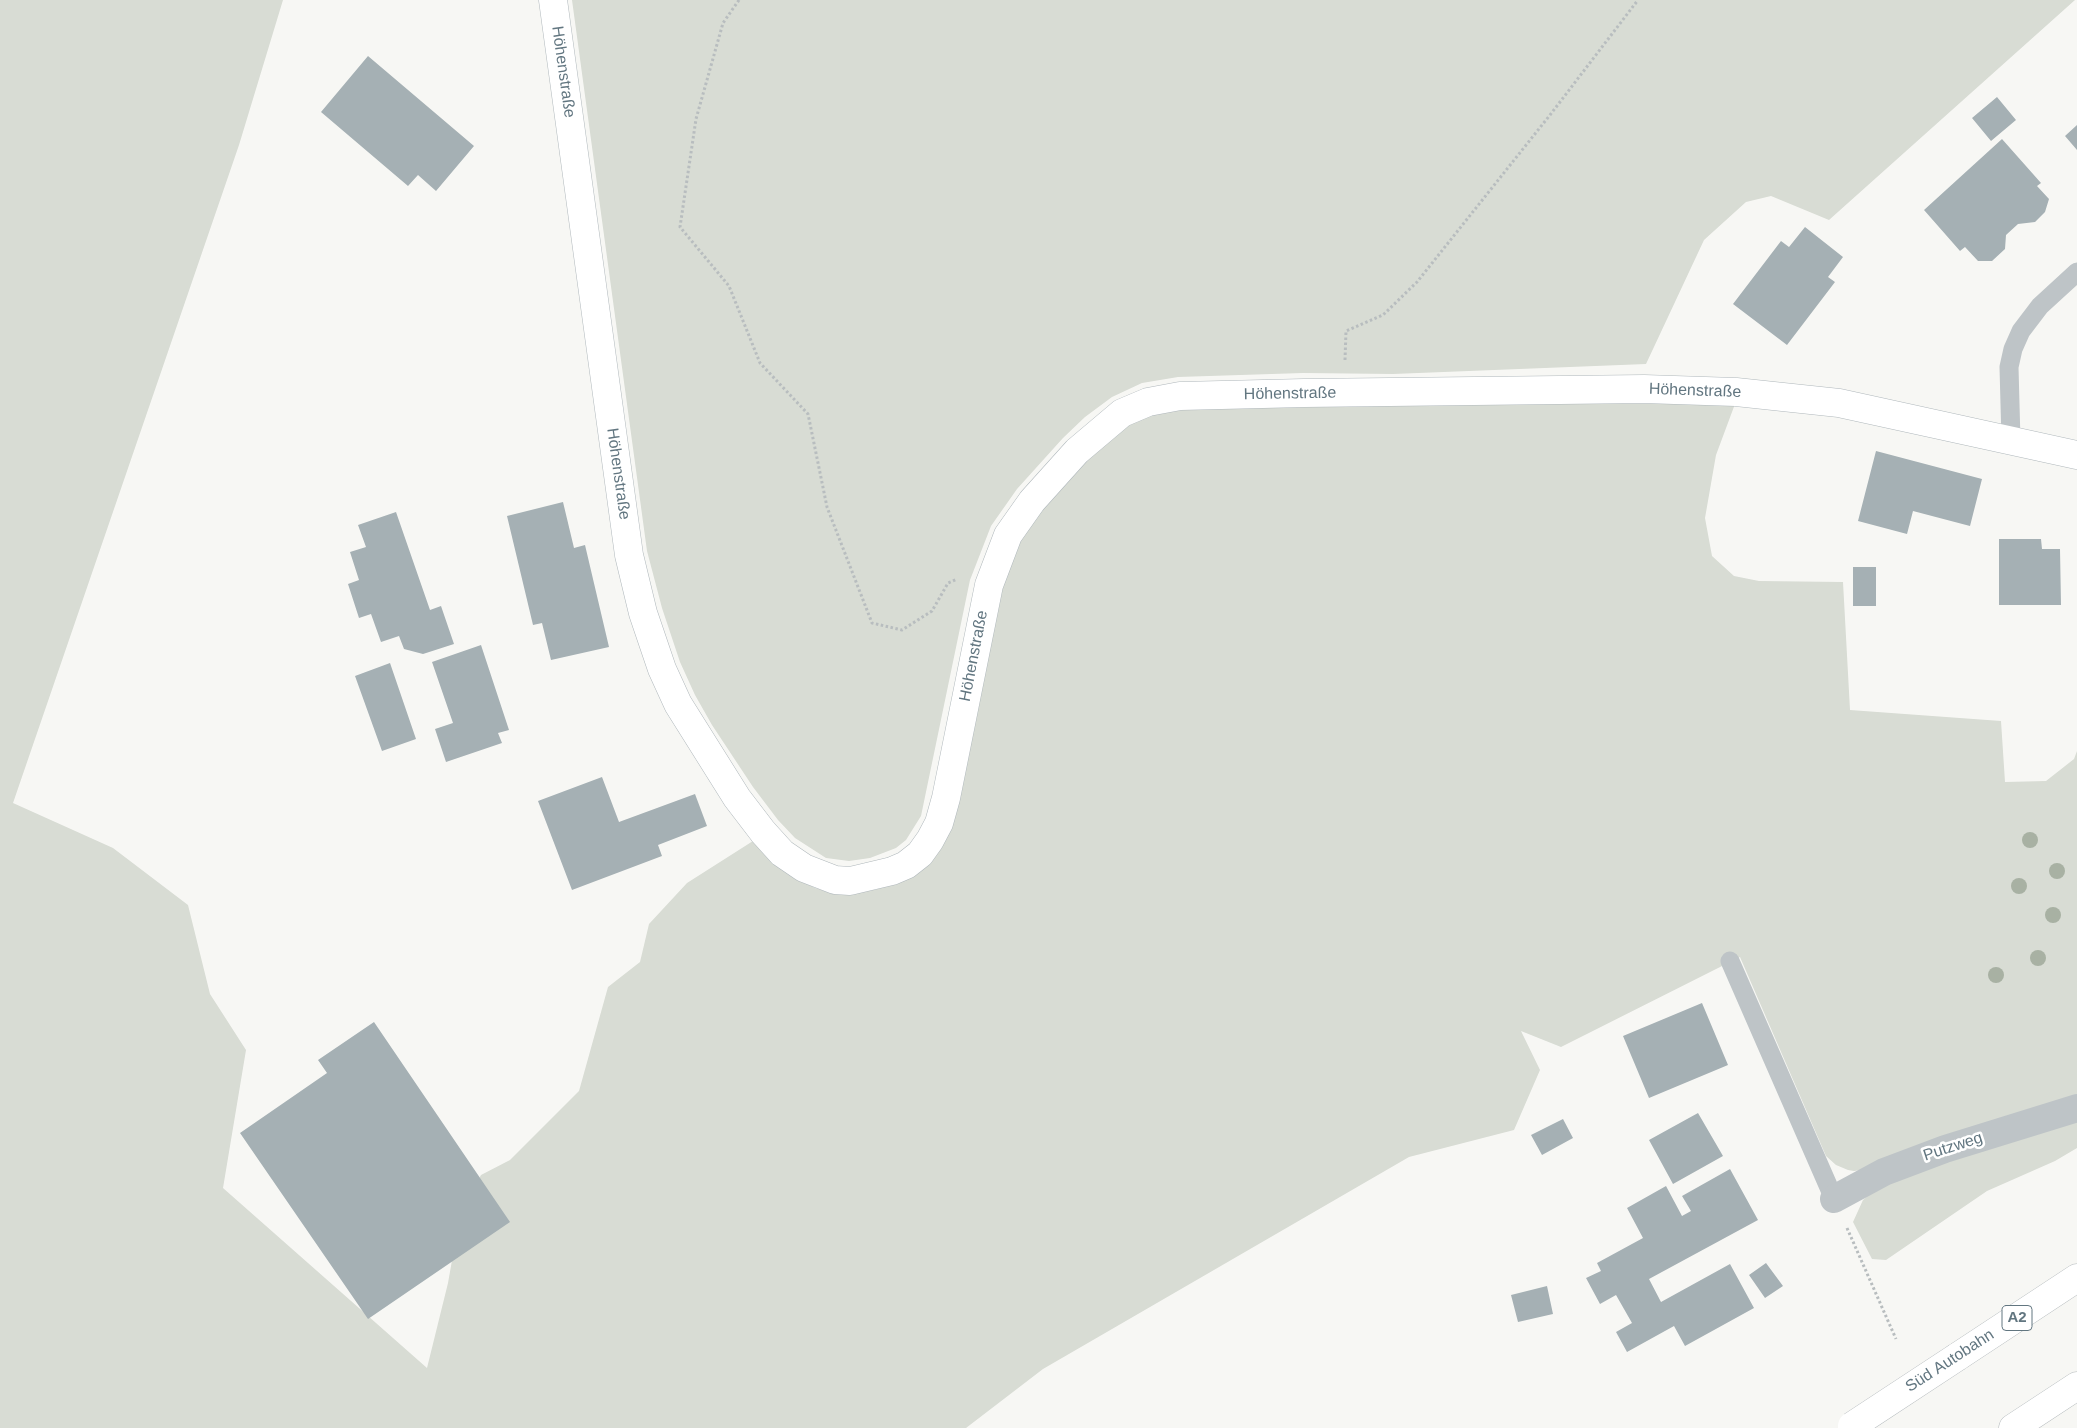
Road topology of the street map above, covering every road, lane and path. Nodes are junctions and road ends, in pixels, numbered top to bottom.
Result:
1 (553, 0) edge
2 (739, 0) edge
3 (1638, 0) edge
4 (2077, 272) edge
5 (1347, 393) junction
6 (2011, 441) junction
7 (2077, 455) edge
8 (997, 560) junction
9 (1730, 961) dead end
10 (2077, 1108) edge
11 (1834, 1199) junction
12 (2077, 1278) edge
13 (1896, 1339) dead end
14 (2077, 1386) edge
15 (1850, 1427) edge
16 (2013, 1428) edge

1 - 8 main road, Höhenstraße
2 - 8 path
3 - 5 path
4 - 6 lane
5 - 6 main road, Höhenstraße
5 - 8 main road, Höhenstraße
6 - 7 main road, Höhenstraße
9 - 11 lane
10 - 11 street, Putzweg
11 - 13 path
12 - 15 main road, Süd Autobahn / A2, bridge
14 - 16 main road

